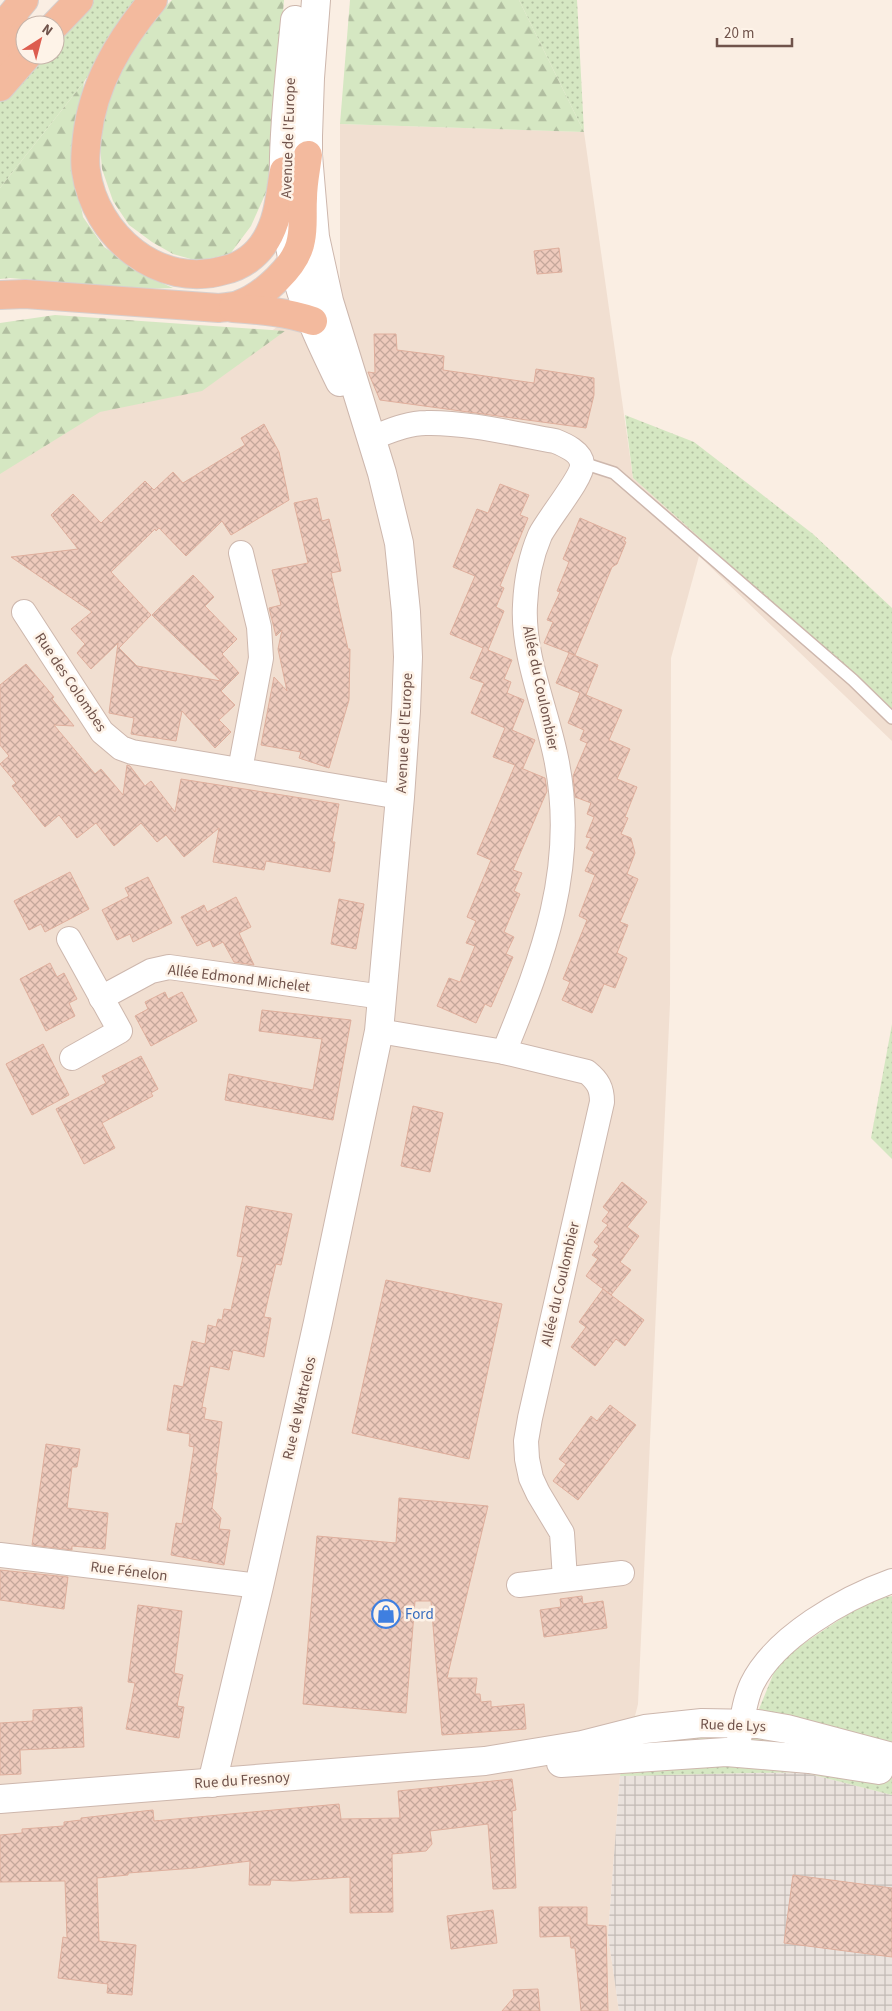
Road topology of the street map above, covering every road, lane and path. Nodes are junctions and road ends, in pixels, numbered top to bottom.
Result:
1 (24, 0) edge
2 (55, 0) edge
3 (79, 0) edge
4 (153, 0) edge
5 (297, 0) edge
6 (316, 0) edge
7 (41, 15) edge
8 (65, 15) edge
9 (0, 29) edge
10 (15, 43) edge
11 (0, 60) edge
12 (19, 65) edge
13 (0, 87) edge
14 (308, 156) junction
15 (284, 170) junction
16 (293, 259) junction
17 (0, 295) edge
18 (219, 308) junction
19 (313, 321) junction
20 (371, 438) junction
21 (582, 463) junction
22 (241, 553) dead end
23 (24, 612) dead end
24 (892, 718) edge
25 (240, 770) junction
26 (400, 797) junction
27 (68, 939) dead end
28 (383, 996) junction
29 (102, 998) junction
30 (379, 1031) junction
31 (504, 1052) junction
32 (72, 1058) dead end
33 (0, 1555) edge
34 (622, 1573) dead end
35 (565, 1579) junction
36 (892, 1581) edge
37 (519, 1585) dead end
38 (259, 1586) junction
39 (742, 1723) junction
40 (737, 1752) junction
41 (572, 1755) junction
42 (892, 1757) edge
43 (892, 1772) edge
44 (212, 1783) junction
45 (0, 1799) edge

1 - 9 highway
2 - 7 highway
3 - 8 highway
4 - 15 highway
5 - 15 street, Avenue de l'Europe
6 - 14 street, Avenue de l'Europe
10 - 11 highway
12 - 13 highway
14 - 16 highway
14 - 20 street, Avenue de l'Europe
15 - 16 street, Avenue de l'Europe
16 - 18 highway
16 - 19 street, Avenue de l'Europe
17 - 18 highway
18 - 19 highway
19 - 20 street, Avenue de l'Europe
20 - 21 street
20 - 26 street, Avenue de l'Europe
21 - 24 lane
21 - 31 street, Allée du Coulombier
22 - 25 street
23 - 25 street, Rue des Colombes
25 - 26 street, Rue des Colombes
26 - 28 street, Avenue de l'Europe
27 - 29 street
28 - 29 street, Allée Edmond Michelet
28 - 30 street, Avenue de l'Europe
29 - 32 street
30 - 31 street, Allée du Coulombier
30 - 38 street, Rue de Wattrelos
31 - 35 street, Allée du Coulombier
33 - 38 street, Rue Fénelon
34 - 35 street
35 - 37 street
36 - 39 street
38 - 44 street, Rue de Wattrelos
39 - 40 street
39 - 41 street, Rue de Lys
39 - 42 street, Rue de Lys
40 - 41 street, Rue de Lys
40 - 43 street, Rue de Lys
41 - 44 street, Rue du Fresnoy
44 - 45 street, Rue du Fresnoy

